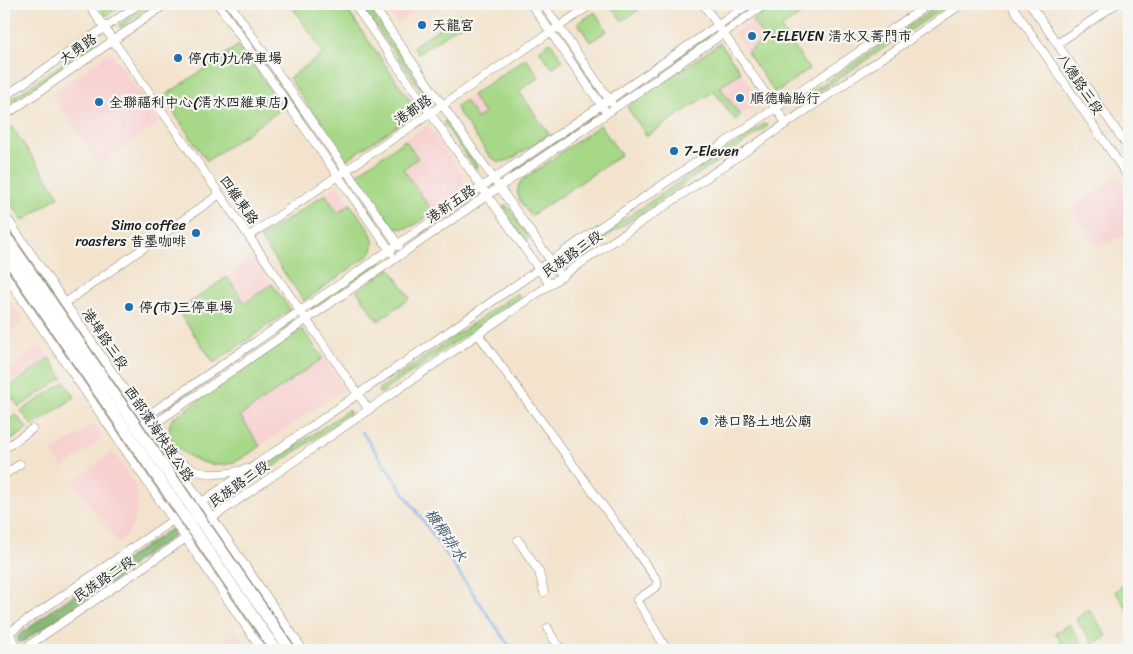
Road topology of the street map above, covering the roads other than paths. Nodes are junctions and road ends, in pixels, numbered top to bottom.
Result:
1 (88, 4) edge
2 (139, 4) edge
3 (166, 4) edge
4 (218, 4) edge
5 (230, 4) edge
6 (354, 4) edge
7 (372, 4) edge
8 (531, 4) edge
9 (543, 4) edge
10 (592, 4) edge
11 (703, 4) edge
12 (748, 4) edge
13 (766, 4) edge
14 (928, 4) edge
15 (962, 4) edge
16 (1011, 4) edge
17 (1030, 4) edge
18 (1116, 4) edge
19 (718, 25) junction
20 (559, 26) junction
21 (104, 28) junction
22 (551, 32) junction
23 (724, 33) junction
24 (113, 40) junction
25 (1057, 44) junction
26 (4, 97) edge
27 (610, 99) junction
28 (442, 105) junction
29 (602, 105) junction
30 (616, 108) junction
31 (775, 108) junction
32 (430, 113) junction
33 (607, 113) junction
34 (4, 116) edge
35 (786, 123) junction
36 (1129, 149) edge
37 (346, 170) junction
38 (338, 176) junction
39 (494, 178) junction
40 (1129, 178) edge
41 (481, 186) junction
42 (499, 187) junction
43 (220, 194) junction
44 (487, 195) junction
45 (4, 214) edge
46 (4, 234) edge
47 (249, 236) junction
48 (397, 244) junction
49 (389, 249) junction
50 (403, 252) junction
51 (4, 253) edge
52 (395, 258) junction
53 (551, 261) junction
54 (539, 269) junction
55 (4, 273) edge
56 (562, 277) junction
57 (550, 285) junction
58 (65, 303) junction
59 (300, 310) junction
60 (306, 319) junction
61 (478, 334) junction
62 (358, 394) junction
63 (369, 410) junction
64 (144, 418) junction
65 (150, 426) junction
66 (32, 429) dead end
67 (4, 448) edge
68 (167, 452) junction
69 (20, 464) dead end
70 (252, 467) junction
71 (4, 475) edge
72 (202, 502) junction
73 (212, 518) junction
74 (173, 520) junction
75 (199, 528) joint
76 (186, 538) junction
77 (518, 540) dead end
78 (544, 592) dead end
79 (548, 628) dead end
80 (6, 634) edge
81 (261, 648) edge
82 (8, 650) edge
83 (18, 650) edge
84 (22, 650) edge
85 (276, 650) edge
86 (290, 650) edge
87 (302, 650) edge
88 (561, 650) edge
89 (667, 650) edge

1 - 21 street, 四維東路
2 - 21 street, 大勇路
3 - 24 street, 大勇路
4 - 38 street
5 - 37 street
6 - 32 street
7 - 28 street
8 - 22 street
9 - 20 street
10 - 20 street, 港都路
11 - 19 street
12 - 19 street, 港新五路
13 - 23 street, 港新五路
14 - 31 street, 民族路三段
15 - 35 street, 民族路三段
16 - 40 street, 八德路三段
17 - 25 street, 八德路三段
18 - 25 street
19 - 23 street
19 - 27 street, 港新五路
20 - 22 street, 港都路
20 - 27 street
21 - 24 street, 四維東路
21 - 26 street, 大勇路
22 - 28 street, 港都路
22 - 29 street
23 - 30 street, 港新五路
23 - 31 street
24 - 34 street, 大勇路
24 - 43 street, 四維東路
25 - 36 street, 八德路三段
27 - 29 street, 港新五路
27 - 30 street
28 - 32 street, 港都路
28 - 39 street
29 - 33 street
29 - 39 street, 港新五路
30 - 33 street, 港新五路
31 - 35 street
31 - 53 street, 民族路三段
32 - 37 street, 港都路
32 - 41 street
33 - 42 street, 港新五路
35 - 56 street, 民族路三段
37 - 38 street, 港都路
37 - 48 street
38 - 47 street, 港都路
38 - 49 street
39 - 41 street, 港新五路
39 - 42 street
41 - 44 street
41 - 48 street, 港新五路
42 - 44 street, 港新五路
42 - 53 street
43 - 47 street, 四維東路
43 - 58 street
44 - 50 street, 港新五路
44 - 54 street
45 - 58 street, 港埠路三段
46 - 86 highway, 西部濱海快速公路, bridge
47 - 59 street, 四維東路
48 - 49 street, 港新五路
48 - 50 street
49 - 52 street
49 - 59 street, 港新五路
50 - 52 street, 港新五路
51 - 85 highway, 西部濱海快速公路, bridge
52 - 60 street, 港新五路
53 - 54 street, 民族路三段
53 - 56 street
54 - 57 street
54 - 62 street, 民族路三段
55 - 74 street
56 - 57 street, 民族路三段
57 - 61 street, 民族路三段
58 - 64 street, 港埠路三段
59 - 60 street, 四維東路
59 - 64 street, 港新五路
60 - 62 street, 四維東路
60 - 65 street, 港新五路
61 - 63 street, 民族路三段
61 - 89 street
62 - 63 street, 四維東路
62 - 70 street, 民族路三段
63 - 73 street, 民族路三段
64 - 65 street, 港埠路三段
65 - 68 street, 港埠路三段
66 - 67 street
68 - 70 street
68 - 72 street, 港埠路三段
69 - 71 street
70 - 72 street, 民族路三段
72 - 73 street, 港埠路三段
72 - 74 street, 民族路三段
73 - 75 street, 民族路三段
73 - 87 street, 港埠路三段
74 - 76 street
74 - 80 street, 民族路二段
75 - 76 street, 民族路二段
76 - 81 street
76 - 84 street, 民族路二段
77 - 78 street
79 - 88 street
80 - 82 street
80 - 83 street

